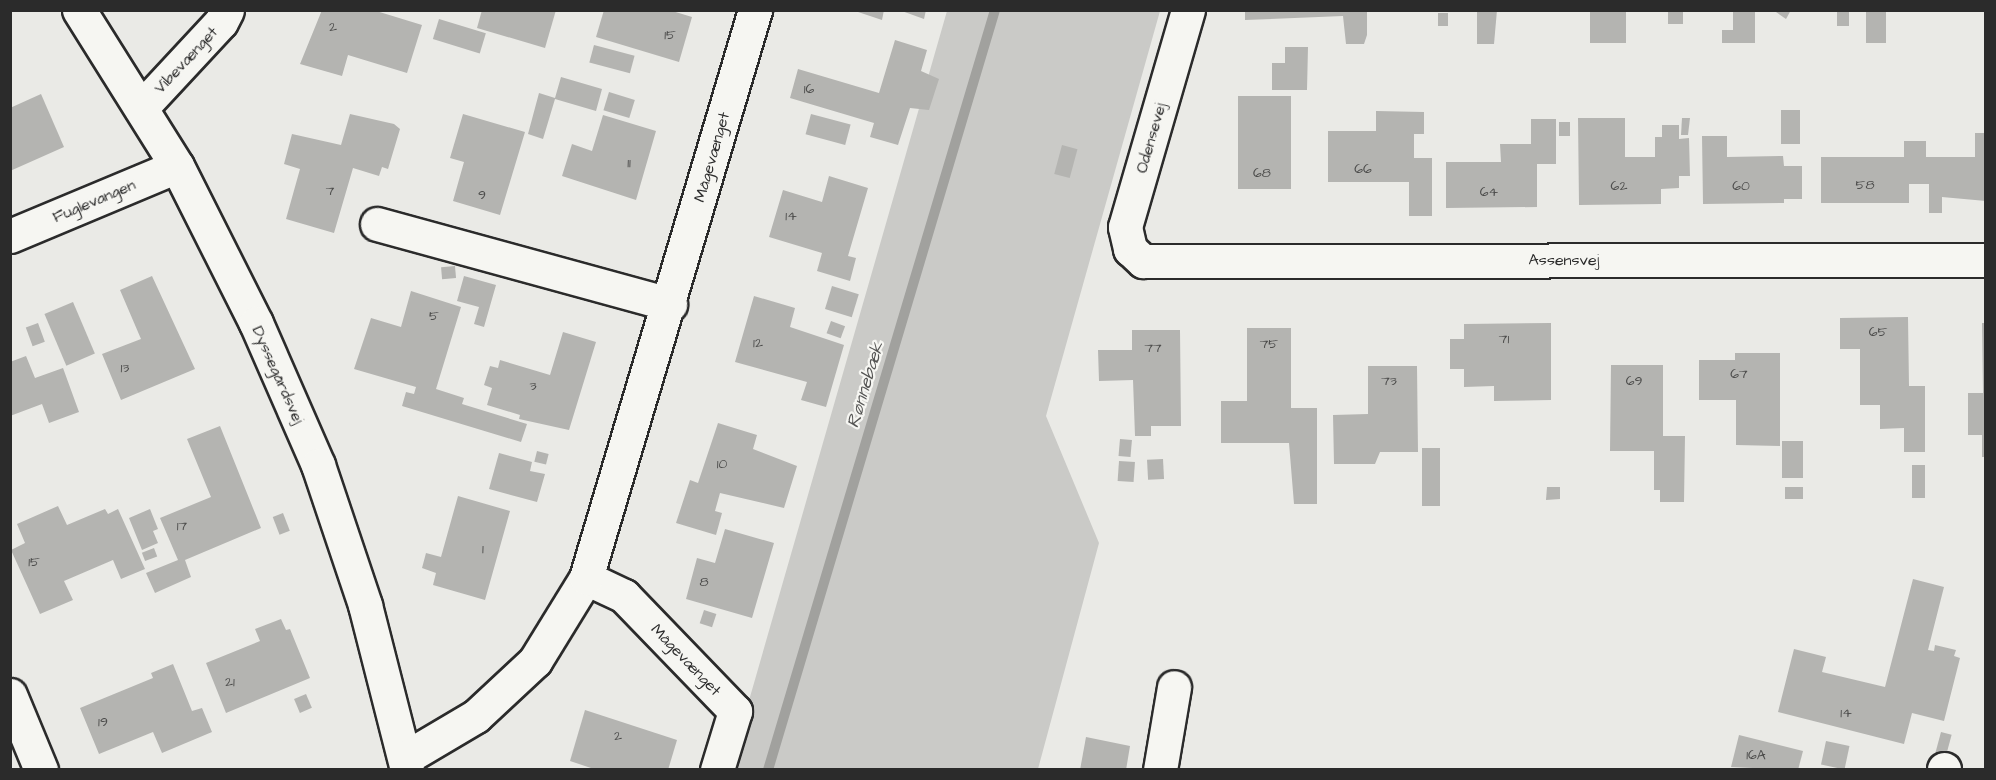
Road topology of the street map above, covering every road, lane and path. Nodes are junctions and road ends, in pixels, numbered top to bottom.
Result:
1 (79, 10) edge
2 (227, 10) edge
3 (755, 10) edge
4 (1188, 10) edge
5 (141, 108) junction
6 (177, 166) junction
7 (377, 224) dead end
8 (10, 236) edge
9 (1986, 260) edge
10 (1143, 261) joint
11 (670, 304) junction
12 (586, 578) junction
13 (1174, 687) dead end
14 (10, 695) edge
15 (406, 764) edge
16 (41, 770) edge
17 (717, 770) edge
18 (1160, 770) edge

1 - 5 street, Dyssegårdsvej
2 - 5 street, Vibevænget
3 - 11 street, Mågevænget
4 - 10 street, Odensevej
5 - 6 street, Dyssegårdsvej
6 - 8 street, Fuglevangen
6 - 15 street, Dyssegårdsvej
7 - 11 street
9 - 10 street, Assensvej
11 - 12 street, Mågevænget
12 - 15 street, Mågevænget
12 - 17 street, Mågevænget
13 - 18 street
14 - 16 street

